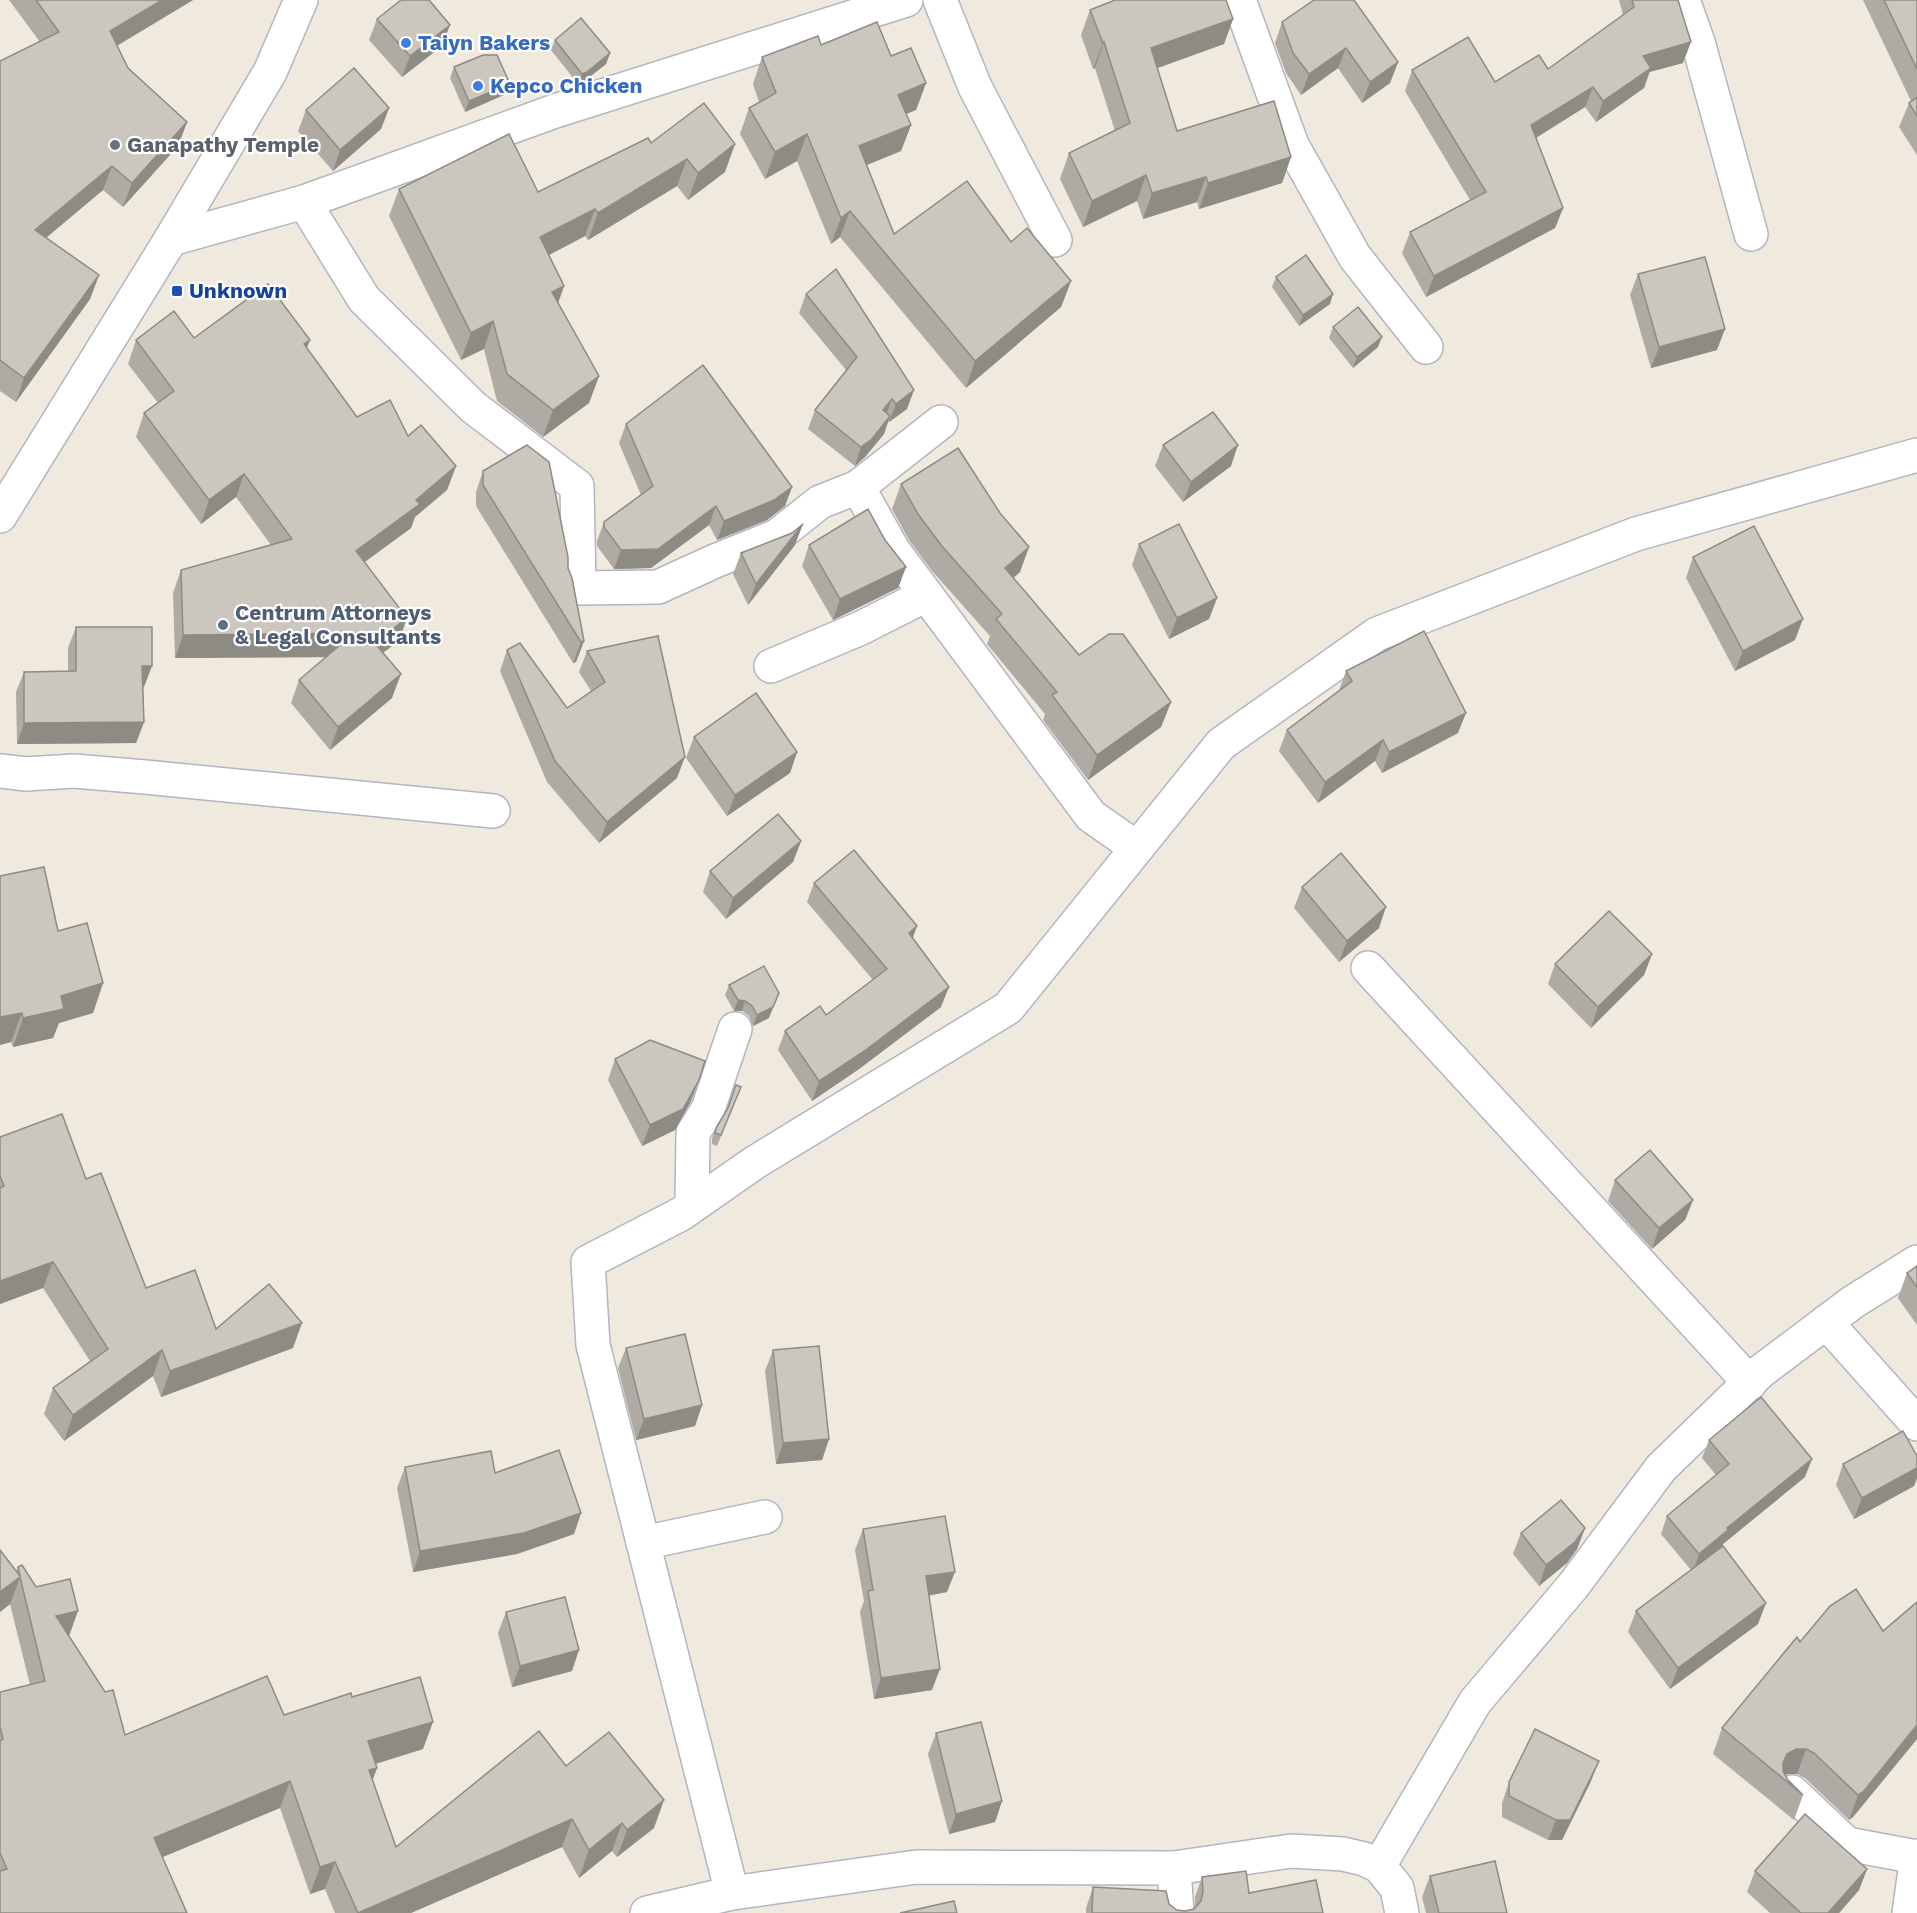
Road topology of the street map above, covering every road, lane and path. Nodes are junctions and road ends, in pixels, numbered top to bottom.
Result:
1 (301, 0) edge
2 (906, 0) edge
3 (940, 0) edge
4 (1239, 0) edge
5 (1683, 0) edge
6 (304, 202) junction
7 (1751, 234) dead end
8 (171, 239) junction
9 (1055, 240) dead end
10 (1426, 347) dead end
11 (941, 422) dead end
12 (1917, 455) edge
13 (858, 487) junction
14 (5, 500) edge
15 (926, 595) junction
16 (771, 666) dead end
17 (0, 771) edge
18 (493, 811) dead end
19 (1137, 848) junction
20 (1368, 968) dead end
21 (735, 1029) dead end
22 (692, 1206) junction
23 (1917, 1262) edge
24 (1826, 1322) junction
25 (1749, 1383) junction
26 (1917, 1424) edge
27 (765, 1517) dead end
28 (643, 1543) junction
29 (1792, 1792) dead end
30 (1917, 1857) edge
31 (1379, 1866) junction
32 (1174, 1868) junction
33 (732, 1893) junction
34 (647, 1913) edge
35 (1177, 1913) edge
36 (1402, 1913) edge
37 (1909, 1913) edge

1 - 8 street
2 - 6 street
3 - 9 street
4 - 10 street
5 - 7 street
6 - 8 street
6 - 13 street
8 - 14 street
11 - 13 street
12 - 19 street
13 - 15 street
15 - 16 street
15 - 19 street
17 - 18 street
19 - 22 street
20 - 25 street
21 - 22 street
22 - 28 street
23 - 24 street
24 - 25 street
24 - 26 street
25 - 31 street
27 - 28 street
28 - 33 street
29 - 30 street
30 - 37 street
31 - 32 street
31 - 36 street
32 - 33 street
32 - 35 street
33 - 34 street

